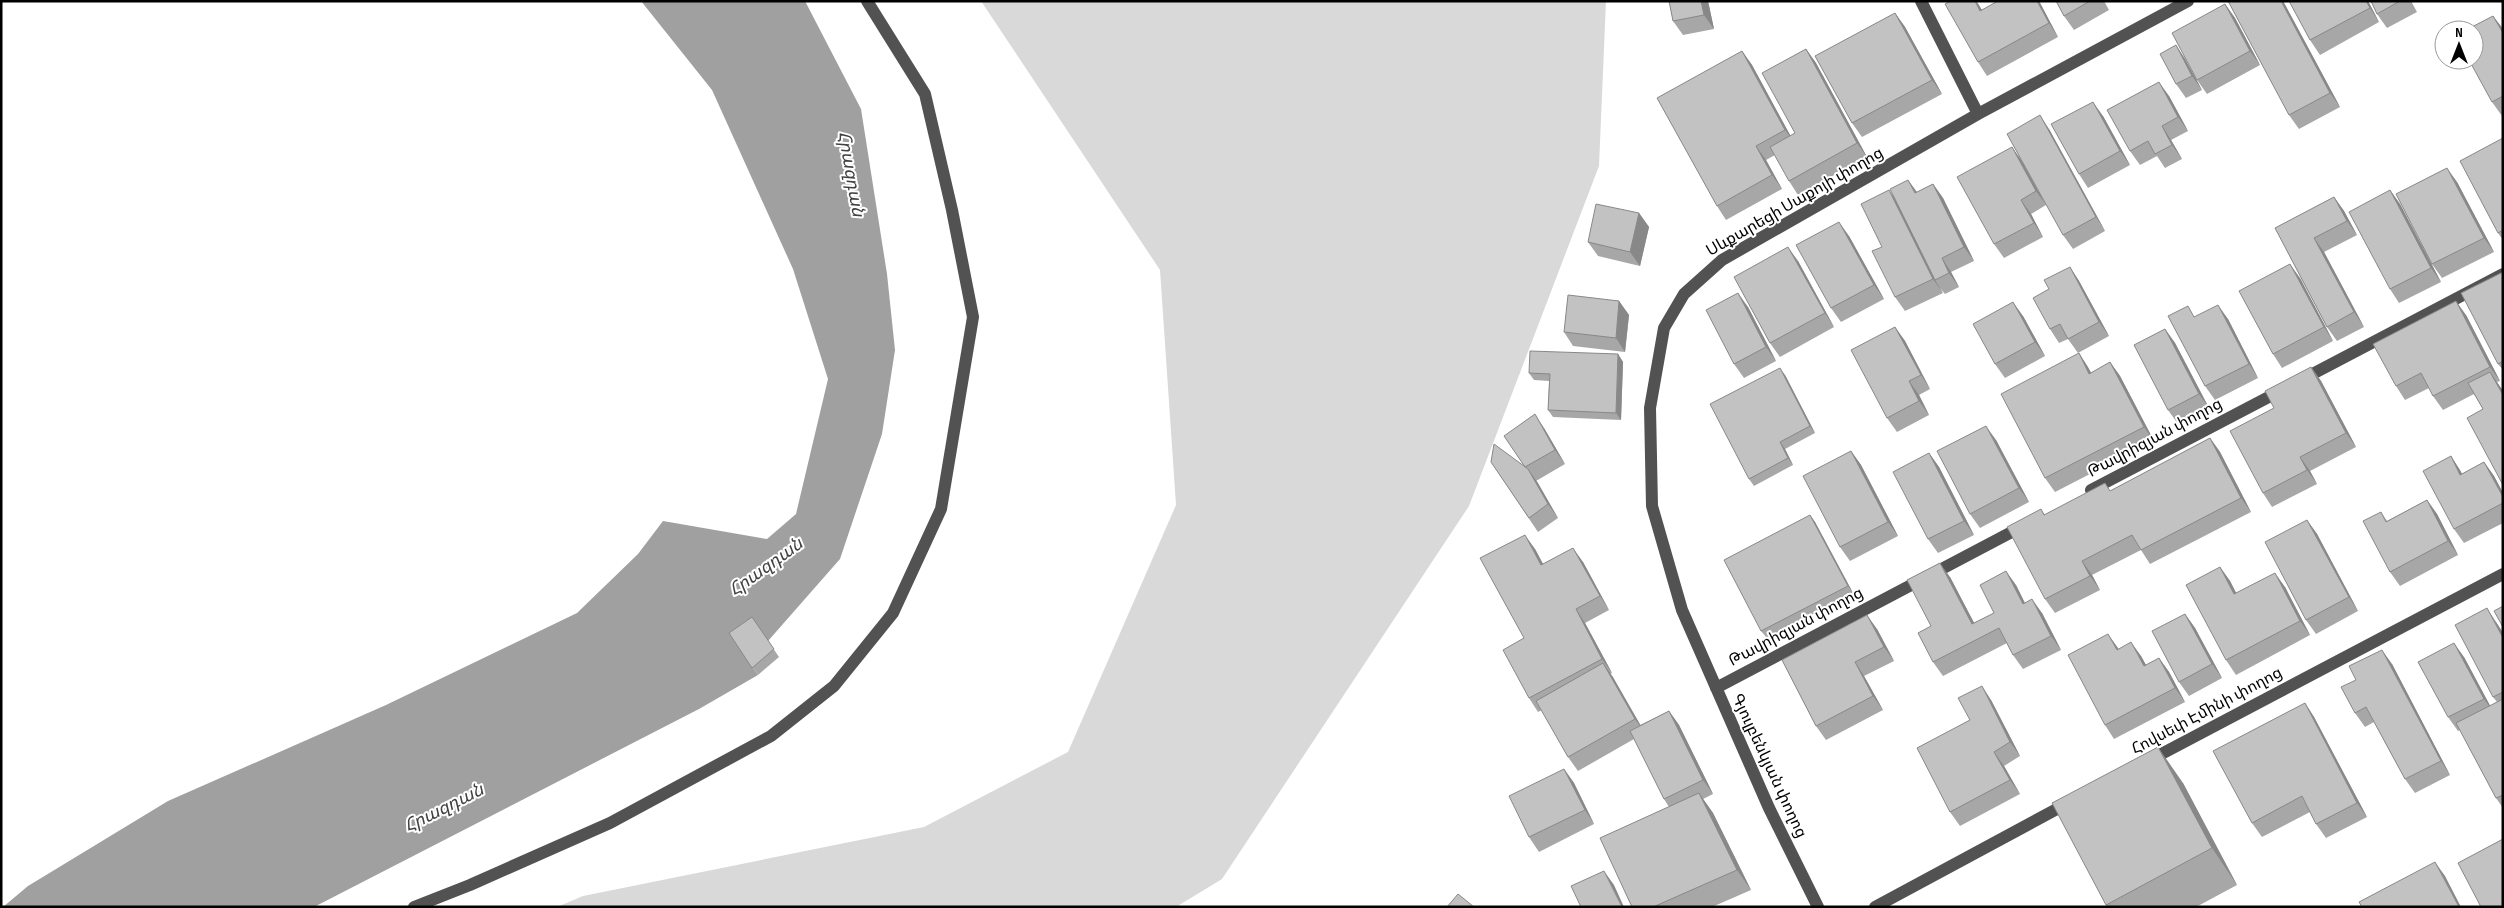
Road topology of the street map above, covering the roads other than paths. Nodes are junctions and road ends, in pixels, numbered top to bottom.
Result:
1 (867, 1) edge
2 (1921, 1) edge
3 (2188, 1) edge
4 (1978, 114) junction
5 (2503, 274) edge
6 (2078, 497) edge
7 (2034, 520) edge
8 (2503, 574) edge
9 (1682, 610) joint
10 (1716, 688) junction
11 (2138, 766) edge
12 (2077, 798) edge
13 (414, 907) edge
14 (1818, 907) edge
15 (1875, 907) edge

1 - 13 street
2 - 4 street
3 - 4 street, Սևքարեցի Սաքոյի փողոց
4 - 9 street, Սևքարեցի Սաքոյի փողոց
5 - 6 street, Թավրիզյան փողոց
7 - 10 street, Թավրիզյան փողոց
8 - 11 street, Հովսեփ Էմինի փողոց
9 - 10 street, Գյուլբենկյան փողոց
10 - 14 street, Գյուլբենկյան փողոց
12 - 15 street

